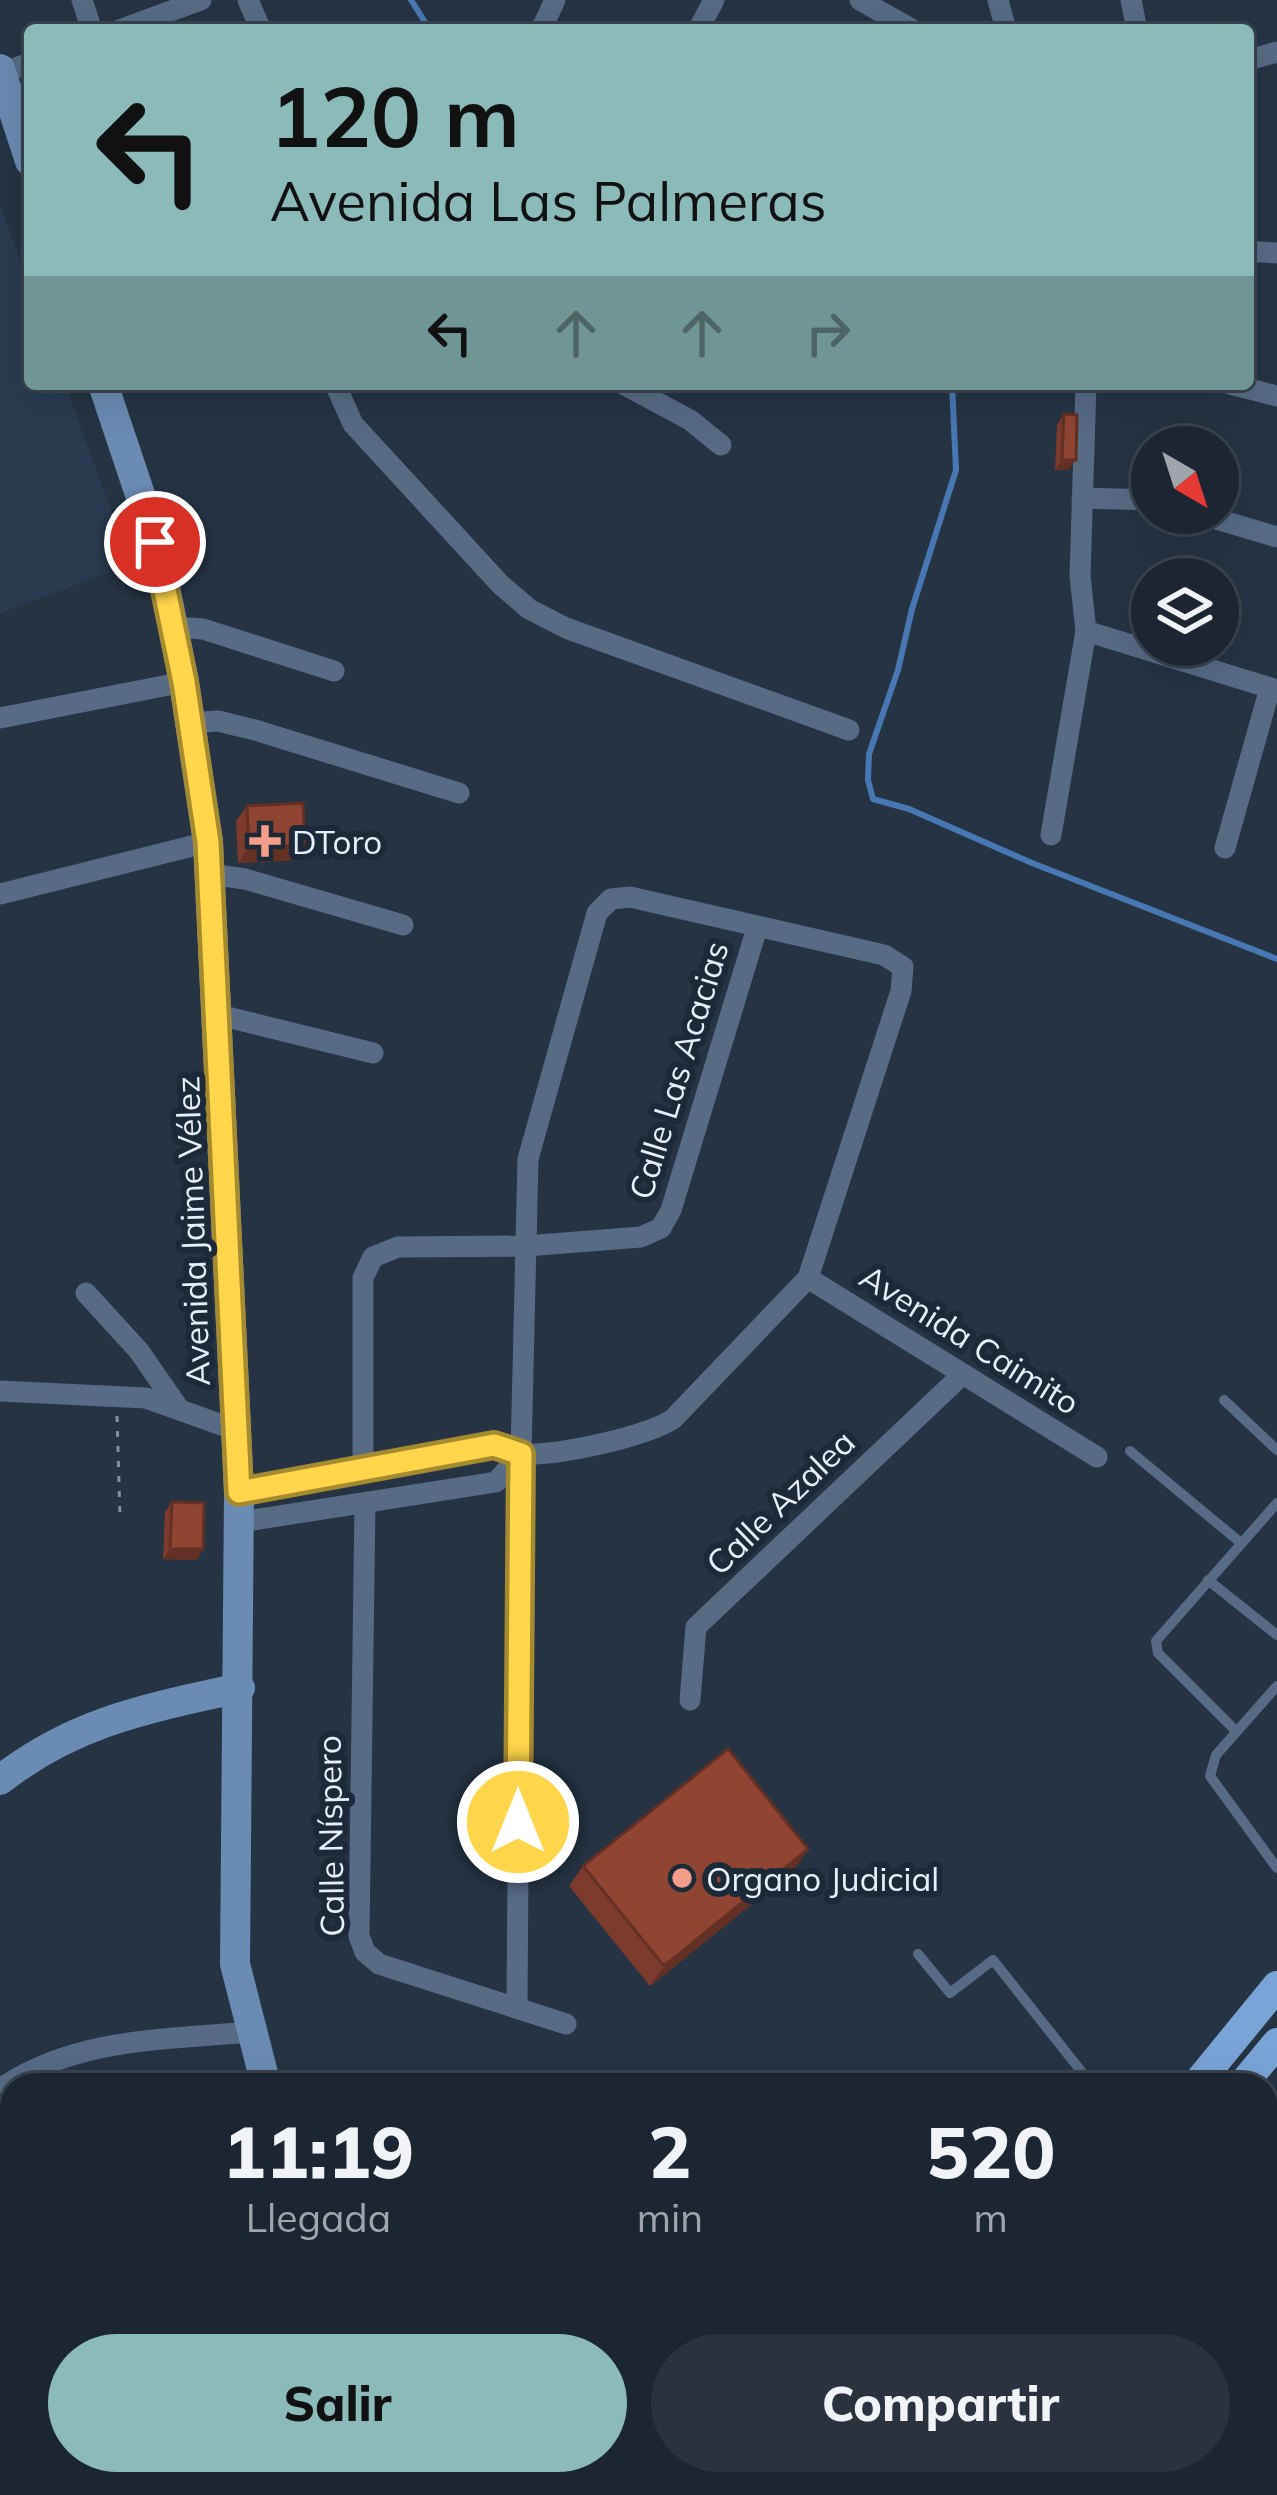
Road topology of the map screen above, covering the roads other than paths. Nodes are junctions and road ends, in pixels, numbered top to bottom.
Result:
1 (201, 0) edge
2 (860, 0) edge
3 (135, 24) edge
4 (902, 24) edge
5 (1, 71) edge
6 (24, 142) edge
7 (106, 390) edge
8 (338, 390) edge
9 (634, 390) edge
10 (1086, 390) edge
11 (722, 445) dead end
12 (1082, 498) junction
13 (1131, 499) edge
14 (1239, 526) edge
15 (1277, 537) edge
16 (173, 627) junction
17 (1086, 631) junction
18 (334, 671) dead end
19 (184, 682) junction
20 (1273, 689) edge
21 (0, 718) edge
22 (190, 723) junction
23 (849, 730) dead end
24 (459, 793) dead end
25 (1051, 835) dead end
26 (208, 842) junction
27 (1225, 848) dead end
28 (210, 874) junction
29 (0, 894) edge
30 (403, 926) dead end
31 (757, 928) junction
32 (219, 1015) junction
33 (373, 1053) dead end
34 (526, 1246) junction
35 (808, 1278) junction
36 (86, 1293) dead end
37 (963, 1374) junction
38 (0, 1391) edge
39 (1224, 1400) dead end
40 (177, 1406) junction
41 (236, 1430) junction
42 (1130, 1450) dead end
43 (1277, 1450) edge
44 (521, 1454) junction
45 (1096, 1457) dead end
46 (363, 1469) junction
47 (364, 1503) junction
48 (1277, 1503) edge
49 (240, 1507) junction
50 (1241, 1543) junction
51 (1208, 1580) junction
52 (1277, 1635) edge
53 (1277, 1686) edge
54 (240, 1688) junction
55 (690, 1700) dead end
56 (1236, 1731) junction
57 (0, 1780) edge
58 (1275, 1860) edge
59 (919, 1954) dead end
60 (1277, 1986) edge
61 (517, 2006) junction
62 (566, 2024) dead end
63 (250, 2032) junction
64 (1277, 2043) edge
65 (29, 2073) edge
66 (262, 2073) edge
67 (1081, 2073) edge
68 (1206, 2073) edge
69 (1252, 2073) edge

1 - 3 street
2 - 4 street
5 - 6 street
7 - 16 street, Avenida Jaime Vélez
8 - 23 street
9 - 11 street
10 - 12 street
12 - 13 street
12 - 17 street
14 - 15 street
16 - 18 street
16 - 19 street, Avenida Jaime Vélez
17 - 20 street
17 - 25 street
19 - 21 street
19 - 22 street, Avenida Jaime Vélez
20 - 27 street
22 - 24 street
22 - 26 street, Avenida Jaime Vélez
26 - 28 street, Avenida Jaime Vélez
26 - 29 street
28 - 30 street
28 - 32 street, Avenida Jaime Vélez
31 - 34 street, Calle Las Acacias
31 - 34 street
31 - 35 street
32 - 33 street
32 - 41 street, Avenida Jaime Vélez
34 - 44 street
34 - 46 street, Calle Las Acacias
35 - 37 street, Avenida Caimito
35 - 44 street
36 - 40 street
37 - 45 street, Avenida Caimito
37 - 55 street, Calle Azalea
38 - 40 street
39 - 43 lane
40 - 41 street
41 - 49 street, Avenida Jaime Vélez
42 - 50 lane
44 - 46 street
44 - 47 street
44 - 61 street
46 - 49 street
47 - 49 street
47 - 61 street, Calle Níspero
48 - 50 lane
49 - 54 street, Avenida Jaime Vélez
50 - 51 lane
51 - 52 lane
51 - 56 lane
53 - 56 lane
54 - 57 street
54 - 63 street, Avenida Jaime Vélez
56 - 58 lane
59 - 67 lane
60 - 68 main road
61 - 62 street, Calle Níspero
63 - 65 street
63 - 66 street, Avenida Jaime Vélez
64 - 69 main road

